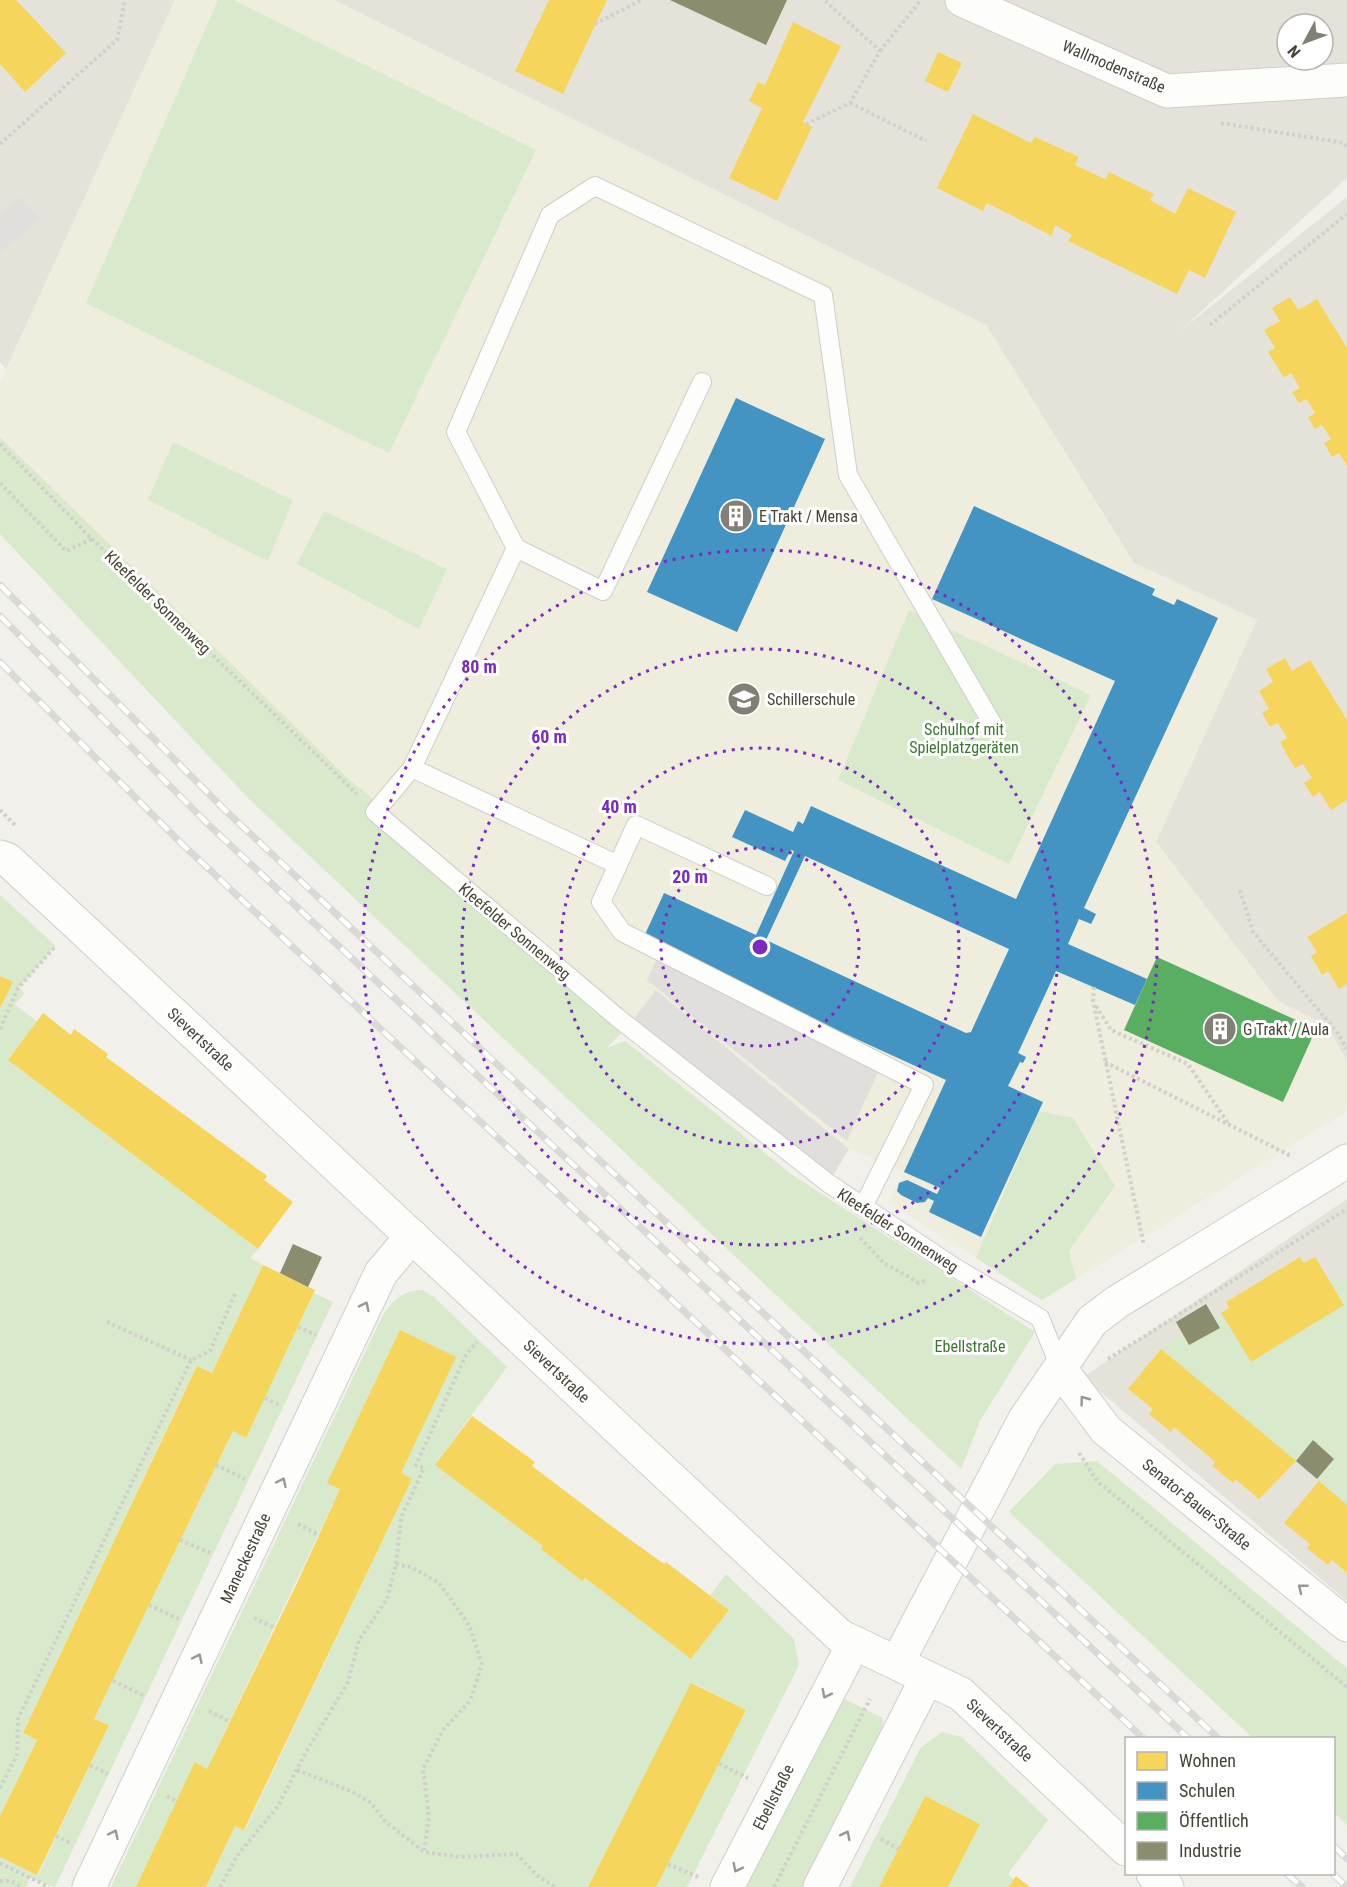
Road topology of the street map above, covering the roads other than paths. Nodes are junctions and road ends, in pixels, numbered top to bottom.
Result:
1 (962, 0) edge
2 (1347, 80) edge
3 (702, 382) dead end
4 (516, 548) junction
5 (996, 730) dead end
6 (412, 768) junction
7 (4, 858) edge
8 (618, 865) junction
9 (767, 886) dead end
10 (1337, 1167) edge
11 (863, 1207) junction
12 (412, 1236) junction
13 (1061, 1370) junction
14 (1347, 1625) edge
15 (854, 1643) junction
16 (897, 1663) junction
17 (927, 1678) junction
18 (1125, 1848) edge
19 (1154, 1875) edge
20 (89, 1887) edge
21 (727, 1887) edge
22 (820, 1887) edge
23 (1167, 1887) edge

1 - 2 street, Wallmodenstraße
3 - 4 lane
4 - 5 lane
4 - 6 lane
6 - 8 lane
6 - 11 lane, Kleefelder Sonnenweg
7 - 12 street, Sievertstraße
8 - 9 lane
8 - 11 lane
10 - 13 street
11 - 13 lane, Kleefelder Sonnenweg
12 - 15 street, Sievertstraße
20 -> 12 street, Maneckestraße
14 -> 13 street, Senator-Bauer-Straße
13 - 16 street
15 - 16 street, Sievertstraße
15 -> 21 street, Ebellstraße
16 - 17 street, Sievertstraße
17 - 18 street, Sievertstraße
22 -> 17 street
19 - 23 street

